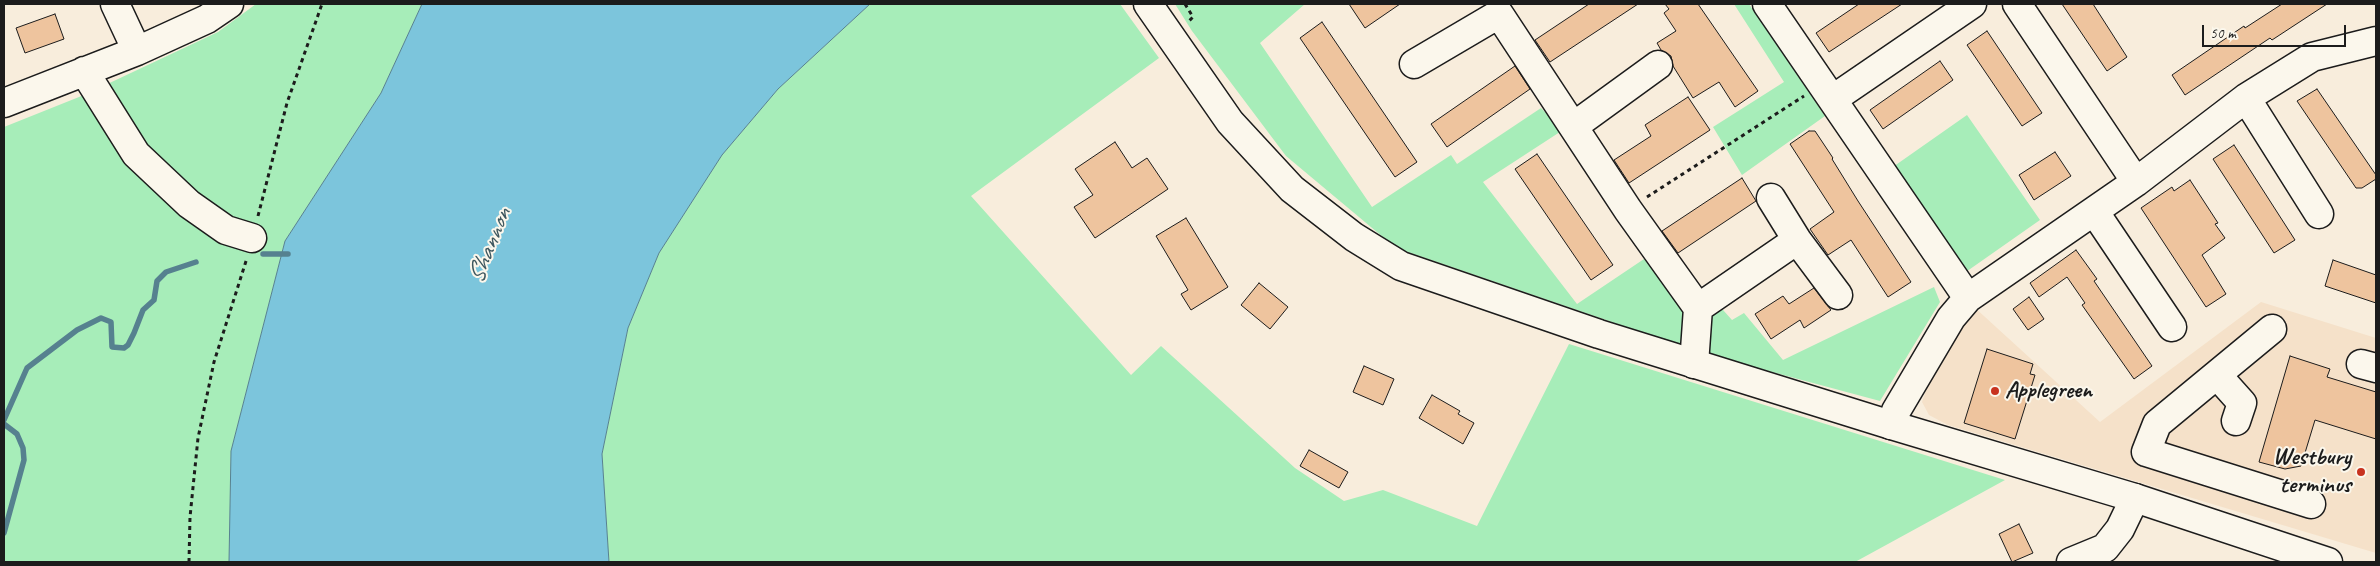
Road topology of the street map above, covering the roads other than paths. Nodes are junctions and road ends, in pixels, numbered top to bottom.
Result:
1 (115, 4) edge
2 (229, 4) edge
3 (1148, 4) edge
4 (1767, 4) edge
5 (1972, 4) edge
6 (2018, 4) edge
7 (1511, 7) edge
8 (2376, 41) edge
9 (137, 50) junction
10 (1414, 64) dead end
11 (1658, 65) dead end
12 (84, 71) junction
13 (1827, 91) junction
14 (2246, 98) junction
15 (4, 103) edge
16 (1574, 126) junction
17 (2136, 182) junction
18 (1771, 198) dead end
19 (2094, 211) junction
20 (2319, 214) dead end
21 (252, 238) road end
22 (1797, 240) junction
23 (1838, 295) dead end
24 (1968, 298) junction
25 (1698, 308) junction
26 (2172, 326) dead end
27 (2272, 329) dead end
28 (1694, 364) junction
29 (2217, 375) junction
30 (2236, 421) dead end
31 (1891, 425) junction
32 (2135, 498) junction
33 (2311, 504) dead end
34 (2071, 562) edge
35 (2328, 562) edge

1 - 9 street
2 - 9 street
3 - 28 street
4 - 13 street
5 - 13 street
6 - 17 street
7 - 10 street
7 - 16 street
8 - 14 street
9 - 12 street
11 - 16 street
12 - 15 street
12 - 21 street
13 - 24 street
14 - 17 street
14 - 20 street
16 - 25 street
17 - 19 street
18 - 22 street
19 - 24 street
19 - 26 street
22 - 23 street
22 - 25 street
24 - 31 street
25 - 28 street
27 - 29 street
28 - 31 street
29 - 30 street
29 - 33 street
31 - 32 street
32 - 34 street
32 - 35 street

